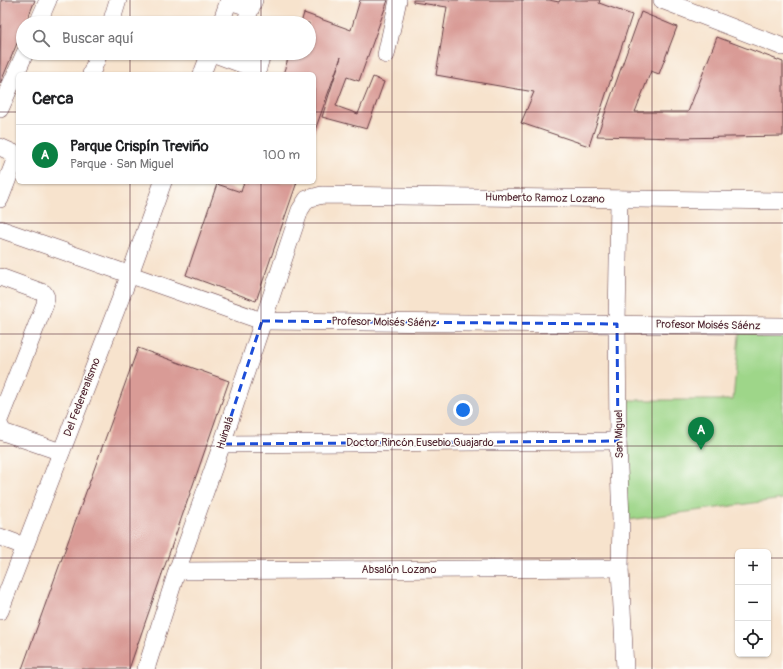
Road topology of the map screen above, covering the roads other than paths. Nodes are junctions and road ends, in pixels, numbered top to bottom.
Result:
1 (48, 0) edge
2 (118, 0) edge
3 (229, 0) edge
4 (398, 0) edge
5 (662, 0) edge
6 (250, 11) edge
7 (41, 16) edge
8 (113, 16) edge
9 (223, 16) edge
10 (783, 47) edge
11 (386, 55) dead end
12 (22, 60) edge
13 (97, 60) edge
14 (208, 60) edge
15 (228, 60) edge
16 (260, 60) edge
17 (17, 72) edge
18 (93, 72) edge
19 (203, 72) edge
20 (257, 72) edge
21 (16, 73) edge
22 (0, 109) edge
23 (0, 147) edge
24 (16, 155) edge
25 (16, 158) edge
26 (162, 184) edge
27 (0, 198) edge
28 (307, 199) joint
29 (619, 199) junction
30 (783, 201) edge
31 (0, 229) edge
32 (130, 274) junction
33 (0, 277) edge
34 (262, 320) junction
35 (618, 324) junction
36 (783, 326) edge
37 (0, 418) edge
38 (0, 426) edge
39 (618, 441) junction
40 (222, 444) junction
41 (61, 452) junction
42 (0, 537) edge
43 (24, 546) junction
44 (620, 568) junction
45 (177, 571) junction
46 (0, 611) edge
47 (146, 669) edge
48 (625, 669) edge

1 - 7 street
2 - 8 street
3 - 6 street
3 - 9 street
4 - 11 street
5 - 10 street
12 - 17 street
13 - 18 street
14 - 19 street
15 - 20 street
16 - 20 street
21 - 22 street
23 - 24 street
25 - 27 street
26 - 32 street, Del Federeralismo
28 - 29 street, Humberto Ramoz Lozano
28 - 34 street, Huinalá
29 - 30 street, Humberto Ramoz Lozano
29 - 35 street, San Miguel
31 - 32 street, Profesor Moisés Sáénz
32 - 34 street, Profesor Moisés Sáénz
32 - 41 street, Del Federeralismo
33 - 37 street
34 - 35 street, Profesor Moisés Sáénz
34 - 40 street, Huinalá
35 - 36 street, Profesor Moisés Sáénz
35 - 39 street, San Miguel
38 - 41 street
39 - 40 street, Doctor Rincón Eusebio Guajardo
39 - 44 street, San Miguel
40 - 45 street, Huinalá
41 - 43 street, Del Federeralismo
42 - 43 street
43 - 46 street, Del Federeralismo
44 - 45 street, Absalón Lozano
44 - 48 street, San Miguel
45 - 47 street, Huinalá

